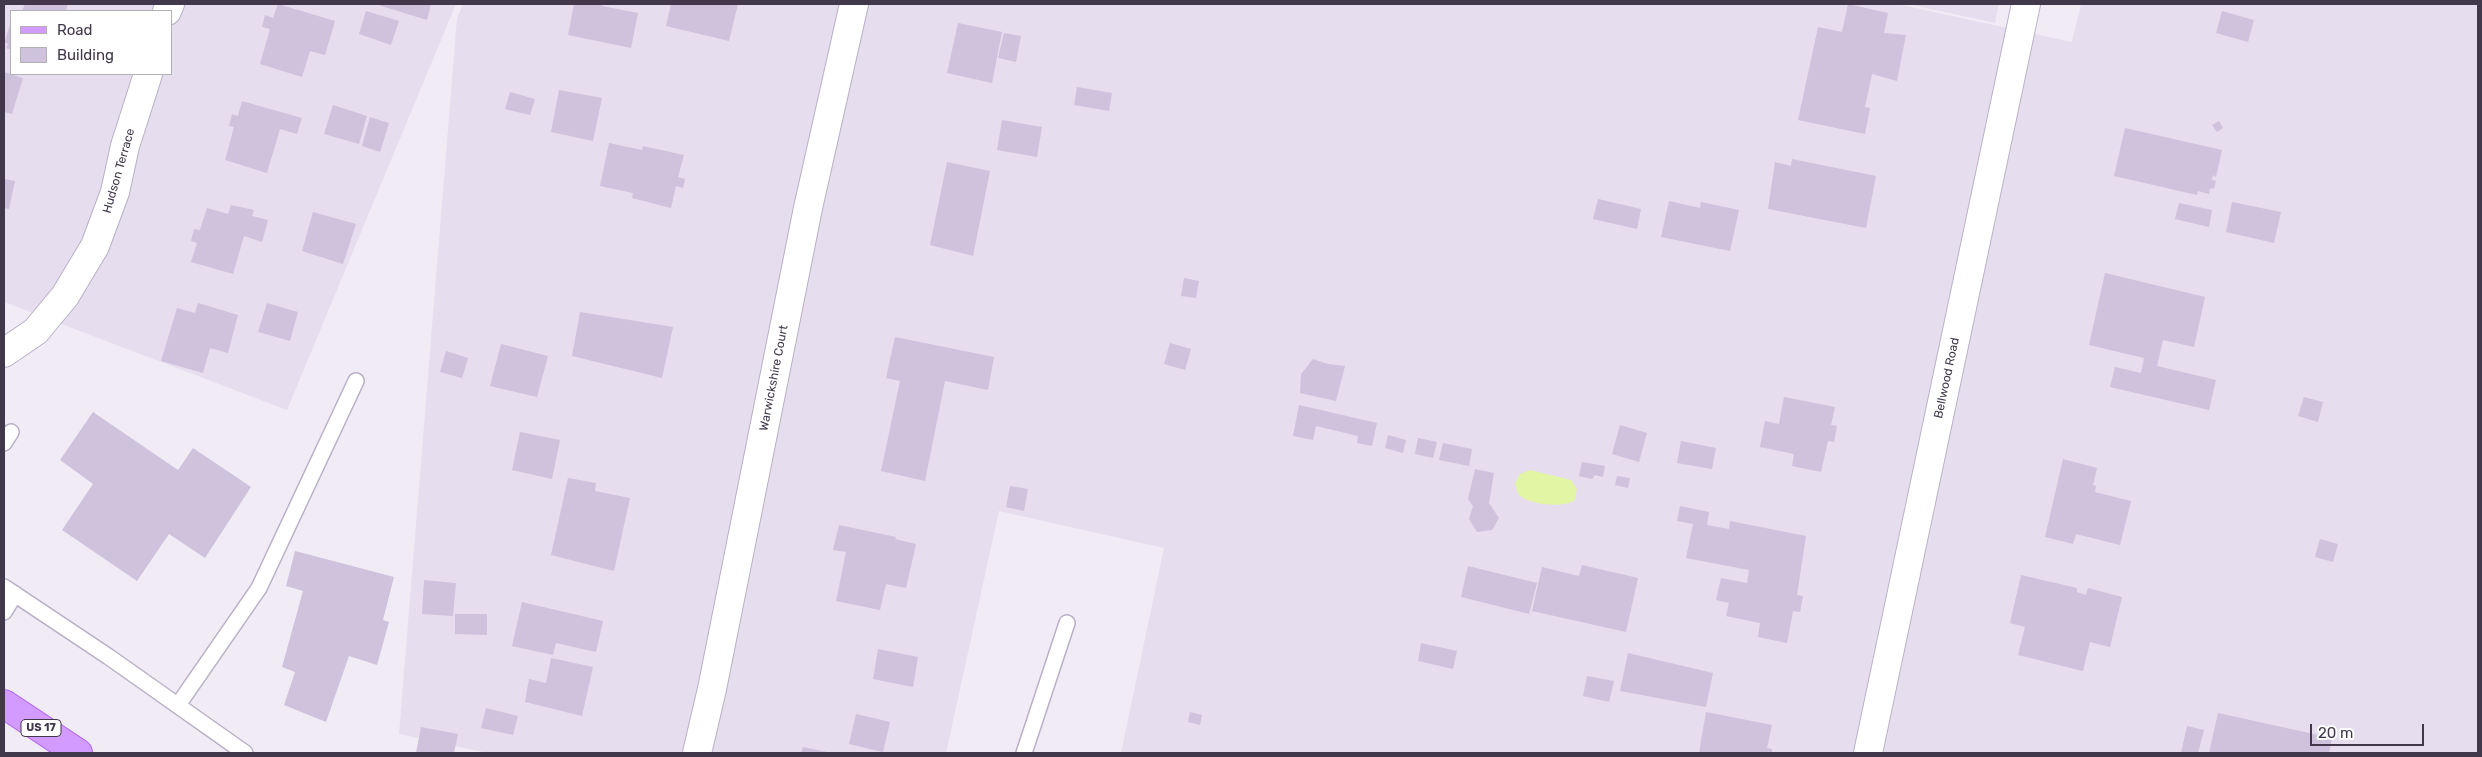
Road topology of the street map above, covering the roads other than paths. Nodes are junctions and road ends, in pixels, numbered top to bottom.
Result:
1 (854, 4) edge
2 (2026, 4) edge
3 (148, 75) edge
4 (4, 353) edge
5 (356, 381) dead end
6 (10, 591) edge
7 (4, 612) edge
8 (1067, 623) dead end
9 (4, 704) edge
10 (178, 705) junction
11 (78, 753) edge
12 (245, 753) edge
13 (697, 753) edge
14 (1024, 753) edge
15 (1868, 753) edge

1 - 13 street, Warwickshire Court
2 - 15 street, Bellwood Road
3 - 4 street, Hudson Terrace
5 - 10 lane
6 - 7 lane
6 - 10 lane
8 - 14 lane
9 - 11 main road, US 17
10 - 12 lane

